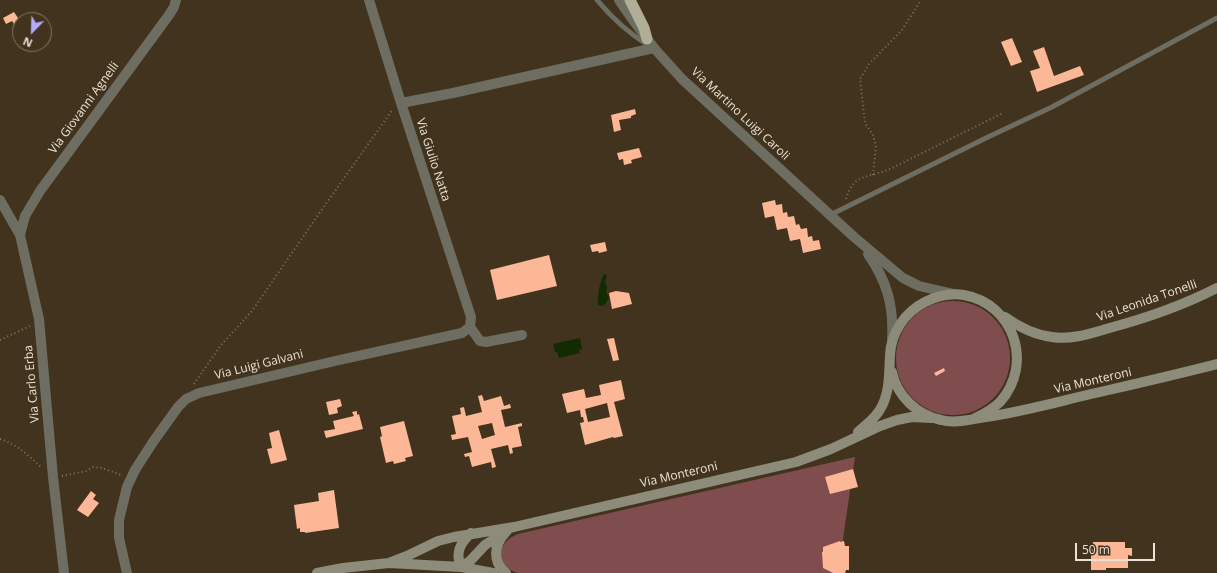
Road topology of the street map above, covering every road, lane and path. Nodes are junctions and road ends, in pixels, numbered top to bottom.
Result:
1 (176, 0) edge
2 (369, 0) edge
3 (597, 0) edge
4 (620, 0) edge
5 (630, 0) edge
6 (921, 0) edge
7 (1217, 18) edge
8 (650, 44) junction
9 (401, 103) junction
10 (1003, 113) dead end
11 (873, 175) junction
12 (0, 200) edge
13 (844, 208) junction
14 (830, 215) junction
15 (20, 235) junction
16 (854, 237) junction
17 (1217, 288) edge
18 (964, 295) junction
19 (995, 310) junction
20 (39, 319) junction
21 (470, 327) junction
22 (522, 335) dead end
23 (0, 340) edge
24 (892, 342) junction
25 (1217, 364) edge
26 (890, 366) junction
27 (186, 399) junction
28 (931, 418) junction
29 (975, 418) junction
30 (0, 439) edge
31 (847, 442) junction
32 (53, 477) junction
33 (131, 479) junction
34 (510, 529) junction
35 (471, 533) junction
36 (389, 563) junction
37 (461, 567) junction
38 (64, 573) edge
39 (126, 573) edge
40 (317, 573) edge
41 (493, 573) edge
42 (506, 573) edge

1 - 15 street, Via Giovanni Agnelli
2 - 9 street, Via Giulio Natta
3 - 8 lane
4 - 8 street, Via Martino Luigi Caroli
5 - 8 highway
6 - 11 path
7 - 13 lane
8 - 9 street
8 - 14 street, Via Martino Luigi Caroli
9 - 21 street, Via Giulio Natta
9 - 27 path
10 - 11 path
11 - 13 path
12 - 15 street, Via Carlo Erba
13 - 14 lane
14 - 16 street, Via Martino Luigi Caroli
15 - 20 street, Via Carlo Erba
16 - 18 street, Via Martino Luigi Caroli
16 - 24 street, Via Martino Luigi Caroli
17 - 19 main road, Via Leonida Tonelli
18 - 19 main road, Via Monteroni
18 - 24 main road, Via Monteroni
19 - 29 main road, Via Monteroni
20 - 23 path
20 - 32 street, Via Carlo Erba
21 - 22 street
21 - 27 street, Via Luigi Galvani
24 - 26 main road, Via Monteroni
25 - 29 main road, Via Monteroni
26 - 28 main road, Via Monteroni
26 - 31 main road, Via Monteroni
27 - 33 street
28 - 29 main road, Via Monteroni
28 - 31 main road, Via Monteroni
30 - 32 path
31 - 34 main road, Via Monteroni
32 - 33 path
32 - 38 street, Via Carlo Erba
33 - 39 street
34 - 35 main road, Via Monteroni
34 - 37 main road, Via Monteroni
34 - 42 main road
35 - 36 main road, Via Monteroni
35 - 37 main road
36 - 37 main road, Via Monteroni
36 - 40 main road, Via Monteroni
37 - 41 main road, Via Monteroni

